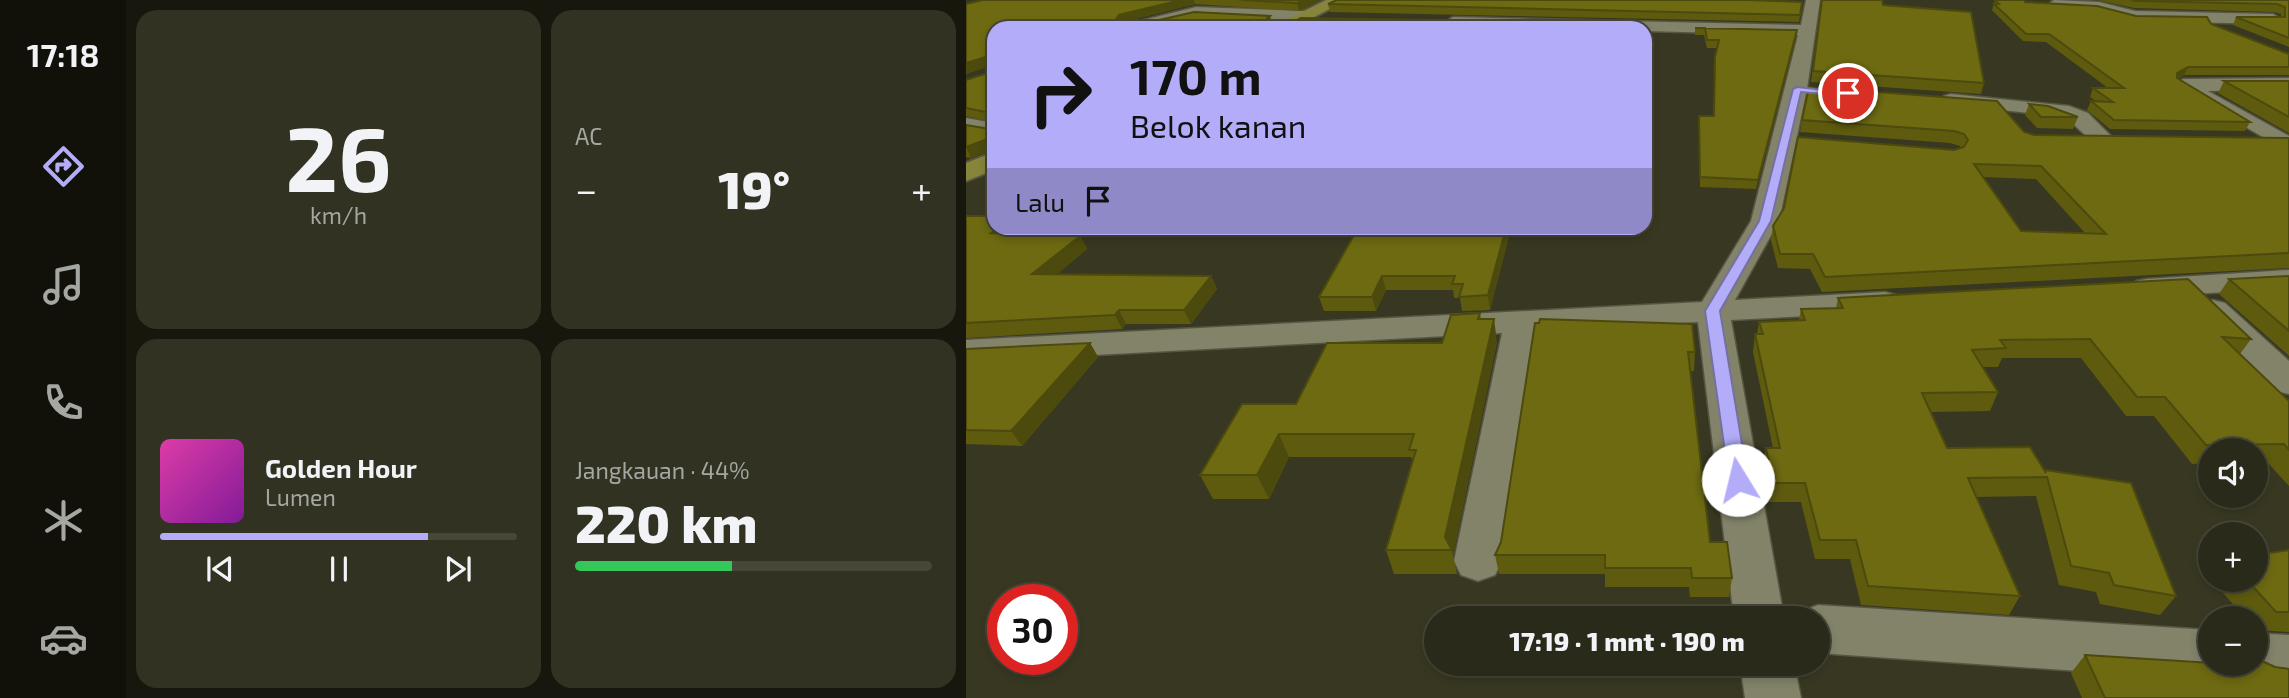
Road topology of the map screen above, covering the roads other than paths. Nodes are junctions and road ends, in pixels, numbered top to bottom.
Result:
1 (1339, 0) edge
2 (2219, 0) edge
3 (2041, 4) edge
4 (2106, 4) edge
5 (1808, 9) edge
6 (1302, 17) junction
7 (2197, 18) junction
8 (1342, 19) edge
9 (2273, 19) junction
10 (1158, 21) edge
11 (1294, 21) edge
12 (1440, 21) edge
13 (2289, 24) edge
14 (2243, 37) edge
15 (2289, 84) edge
16 (1933, 99) edge
17 (2000, 103) junction
18 (966, 125) edge
19 (987, 129) edge
20 (2022, 130) edge
21 (2066, 139) edge
22 (2103, 139) junction
23 (2131, 139) edge
24 (2240, 140) edge
25 (2285, 143) edge
26 (987, 163) edge
27 (966, 173) edge
28 (2289, 279) edge
29 (2188, 286) junction
30 (2118, 289) edge
31 (1922, 300) edge
32 (1713, 311) junction
33 (1521, 322) junction
34 (966, 351) edge
35 (2289, 382) edge
36 (1478, 561) dead end
37 (1757, 606) edge
38 (1830, 630) edge
39 (2198, 654) edge
40 (2268, 660) edge
41 (2289, 661) edge
42 (1769, 676) edge
43 (1773, 698) edge

1 - 6 highway
2 - 9 street
3 - 4 street
4 - 7 street
5 - 12 street
5 - 32 street
6 - 8 street
6 - 10 street
6 - 11 highway
7 - 9 street
7 - 14 street
9 - 13 street
15 - 25 street
16 - 17 street
17 - 20 street
17 - 22 street
18 - 19 street
21 - 22 street
22 - 23 street
24 - 25 street
26 - 27 highway
28 - 29 street
29 - 30 street
29 - 35 street
31 - 32 street
32 - 33 street
32 - 37 street
33 - 34 street
33 - 36 street
38 - 39 street
40 - 41 street
42 - 43 street

